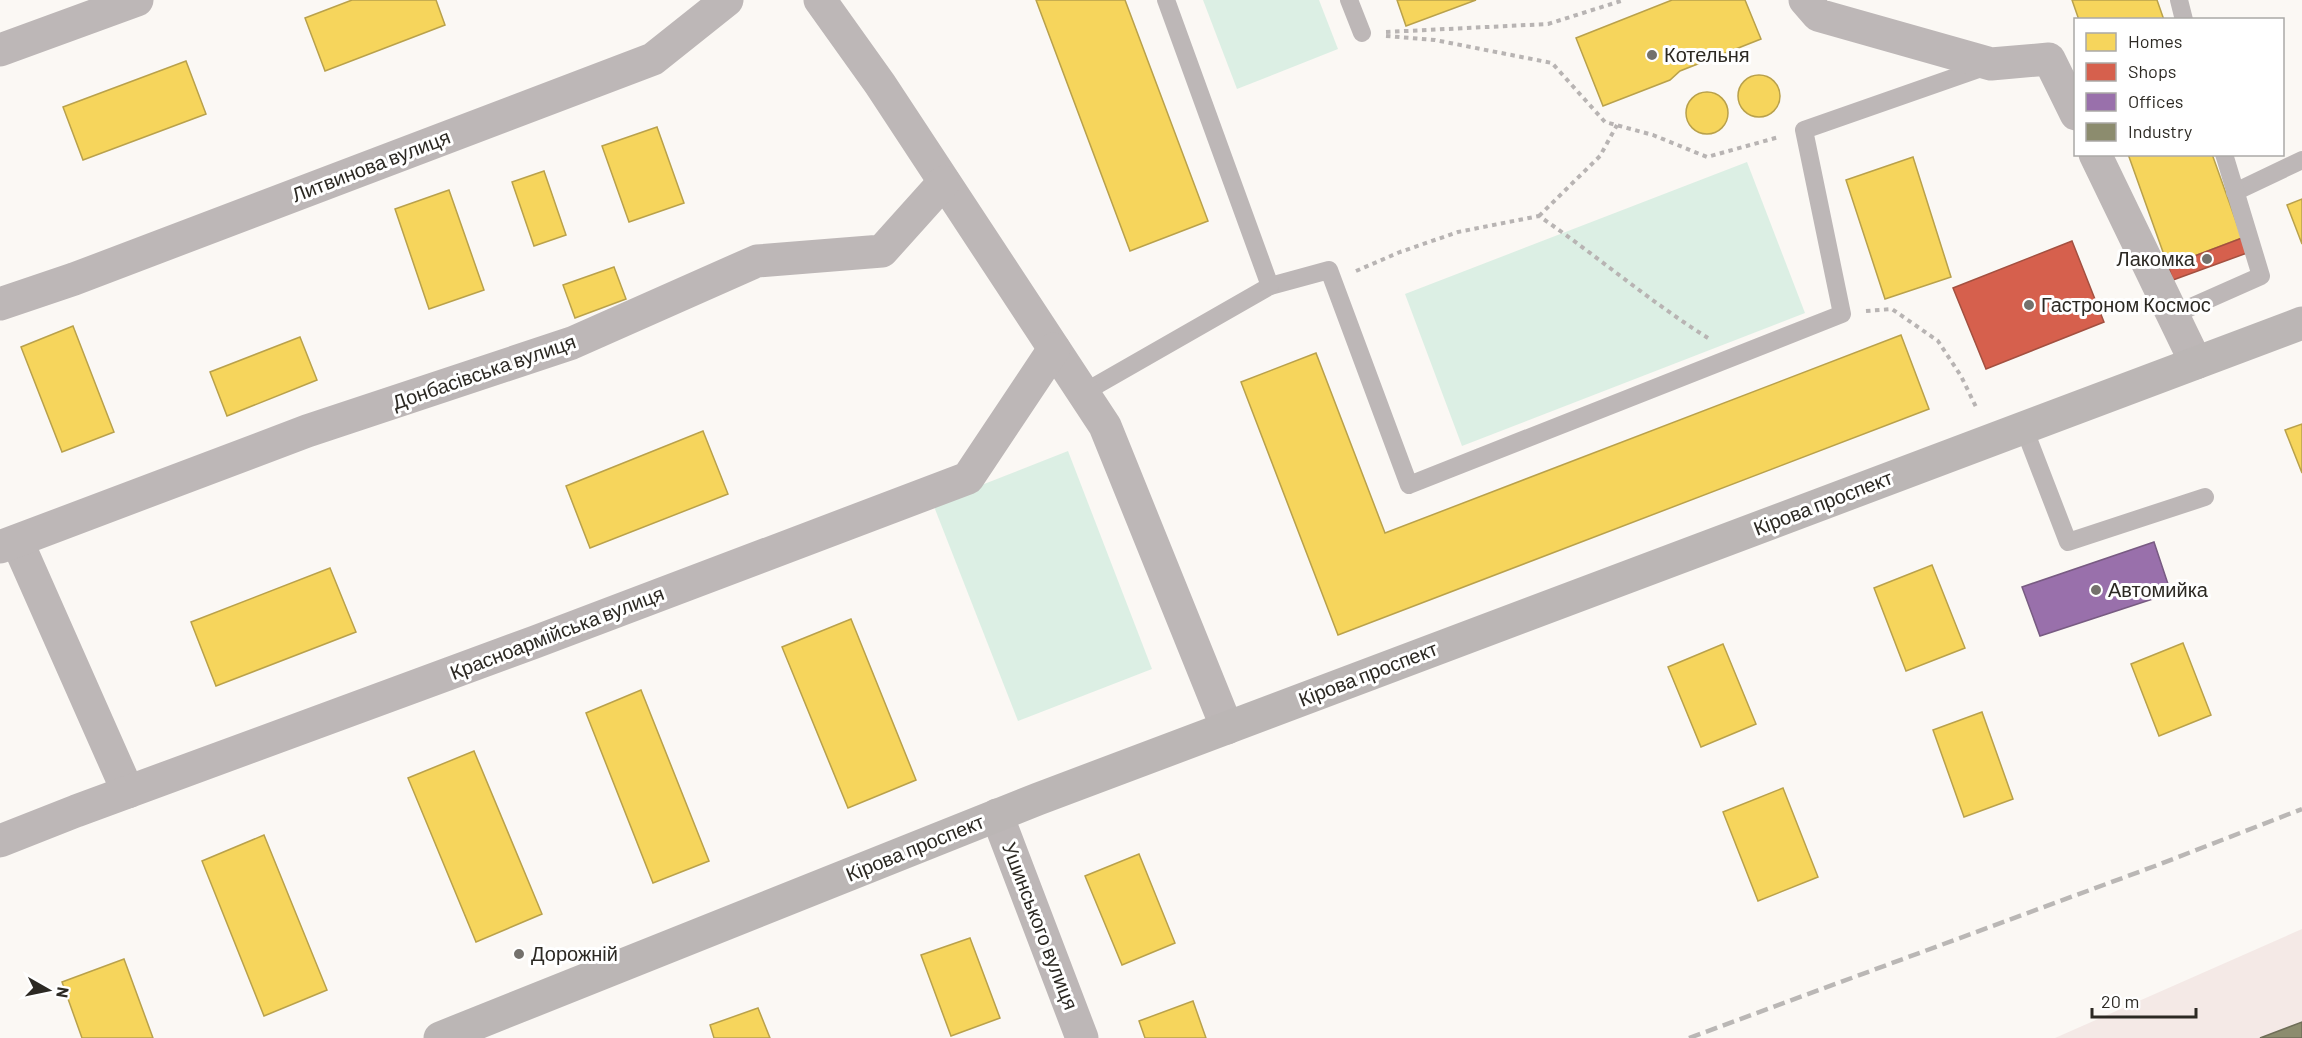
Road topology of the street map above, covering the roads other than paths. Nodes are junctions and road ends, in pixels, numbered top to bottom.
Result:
1 (137, 0) edge
2 (728, 0) edge
3 (820, 0) edge
4 (1166, 0) edge
5 (1348, 0) edge
6 (1805, 0) edge
7 (2179, 0) edge
8 (2184, 18) edge
9 (1362, 33) road end
10 (0, 50) edge
11 (1991, 64) junction
12 (2074, 110) edge
13 (2096, 156) edge
14 (2225, 156) edge
15 (2302, 160) edge
16 (944, 182) junction
17 (2235, 192) junction
18 (1270, 286) junction
19 (0, 304) edge
20 (2173, 315) junction
21 (2302, 323) edge
22 (1054, 349) junction
23 (2196, 363) junction
24 (1083, 393) junction
25 (2024, 428) junction
26 (2205, 498) dead end
27 (9, 544) edge
28 (1227, 728) junction
29 (128, 792) junction
30 (998, 815) junction
31 (0, 842) edge
32 (440, 1038) edge
33 (1082, 1038) edge

1 - 10 street
2 - 19 street, Литвинова вулиця
3 - 16 street
4 - 18 lane
5 - 9 lane
6 - 11 street
7 - 8 lane
11 - 12 street
11 - 18 lane
13 - 20 street
14 - 17 lane
15 - 17 lane
16 - 22 street
16 - 27 street, Донбасівська вулиця
17 - 20 lane
18 - 24 lane
20 - 23 street
21 - 23 street, Кірова проспект
22 - 24 street
22 - 29 street, Красноармійська вулиця
23 - 25 street, Кірова проспект
24 - 28 street
25 - 26 lane
25 - 28 street, Кірова проспект
27 - 29 street
28 - 30 street, Кірова проспект
29 - 31 street, Красноармійська вулиця
30 - 32 street, Кірова проспект
30 - 33 street, Ушинського вулиця

